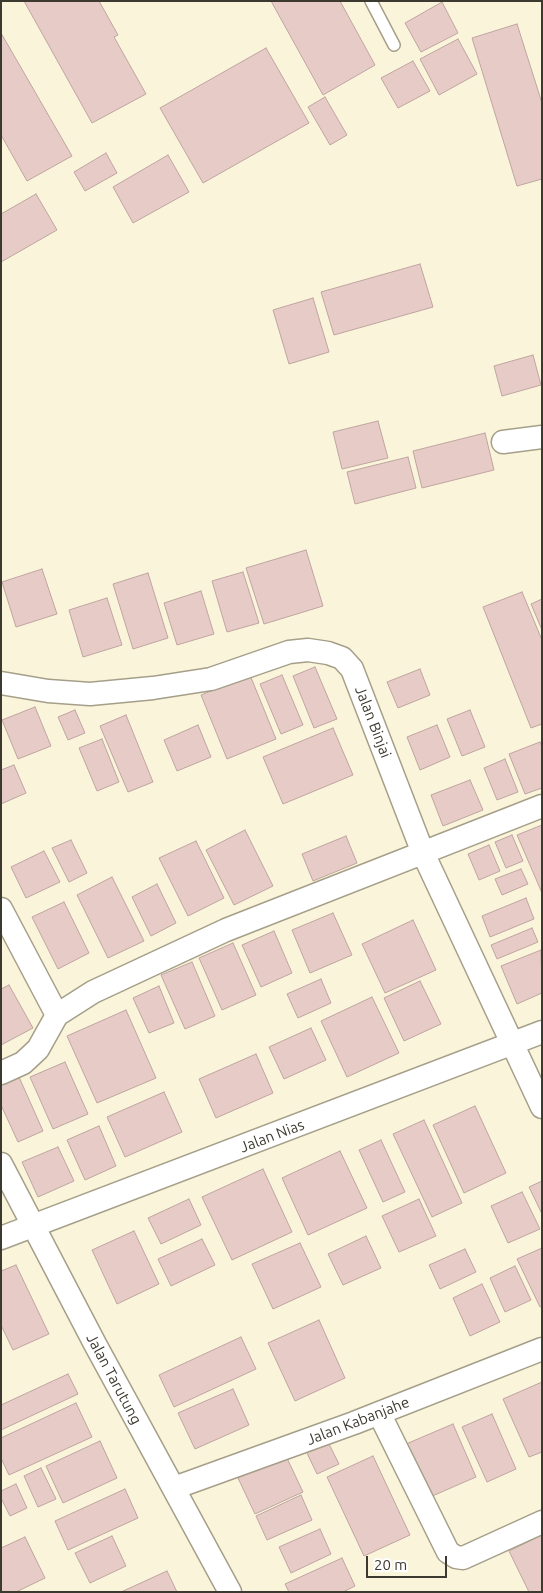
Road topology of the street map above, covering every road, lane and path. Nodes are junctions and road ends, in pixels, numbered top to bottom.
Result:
1 (372, 1) edge
2 (394, 45) dead end
3 (542, 437) edge
4 (503, 442) dead end
5 (1, 683) edge
6 (542, 806) edge
7 (424, 853) junction
8 (1, 909) edge
9 (57, 1015) junction
10 (542, 1032) edge
11 (512, 1044) junction
12 (1, 1073) edge
13 (542, 1107) edge
14 (1, 1164) edge
15 (34, 1226) junction
16 (1, 1238) edge
17 (542, 1349) edge
18 (378, 1414) junction
19 (174, 1488) junction
20 (542, 1522) edge
21 (230, 1592) edge

1 - 2 lane
3 - 4 street
5 - 7 street, Jalan Binjai
6 - 7 street
7 - 9 street
7 - 11 street, Jalan Binjai
8 - 9 street
9 - 12 street
10 - 11 street, Jalan Nias
11 - 13 street, Jalan Binjai
11 - 15 street, Jalan Nias
14 - 15 street, Jalan Tarutung
15 - 16 street, Jalan Nias
15 - 19 street, Jalan Tarutung
17 - 18 street, Jalan Kabanjahe
18 - 19 street, Jalan Kabanjahe
18 - 20 street
19 - 21 street, Jalan Tarutung

